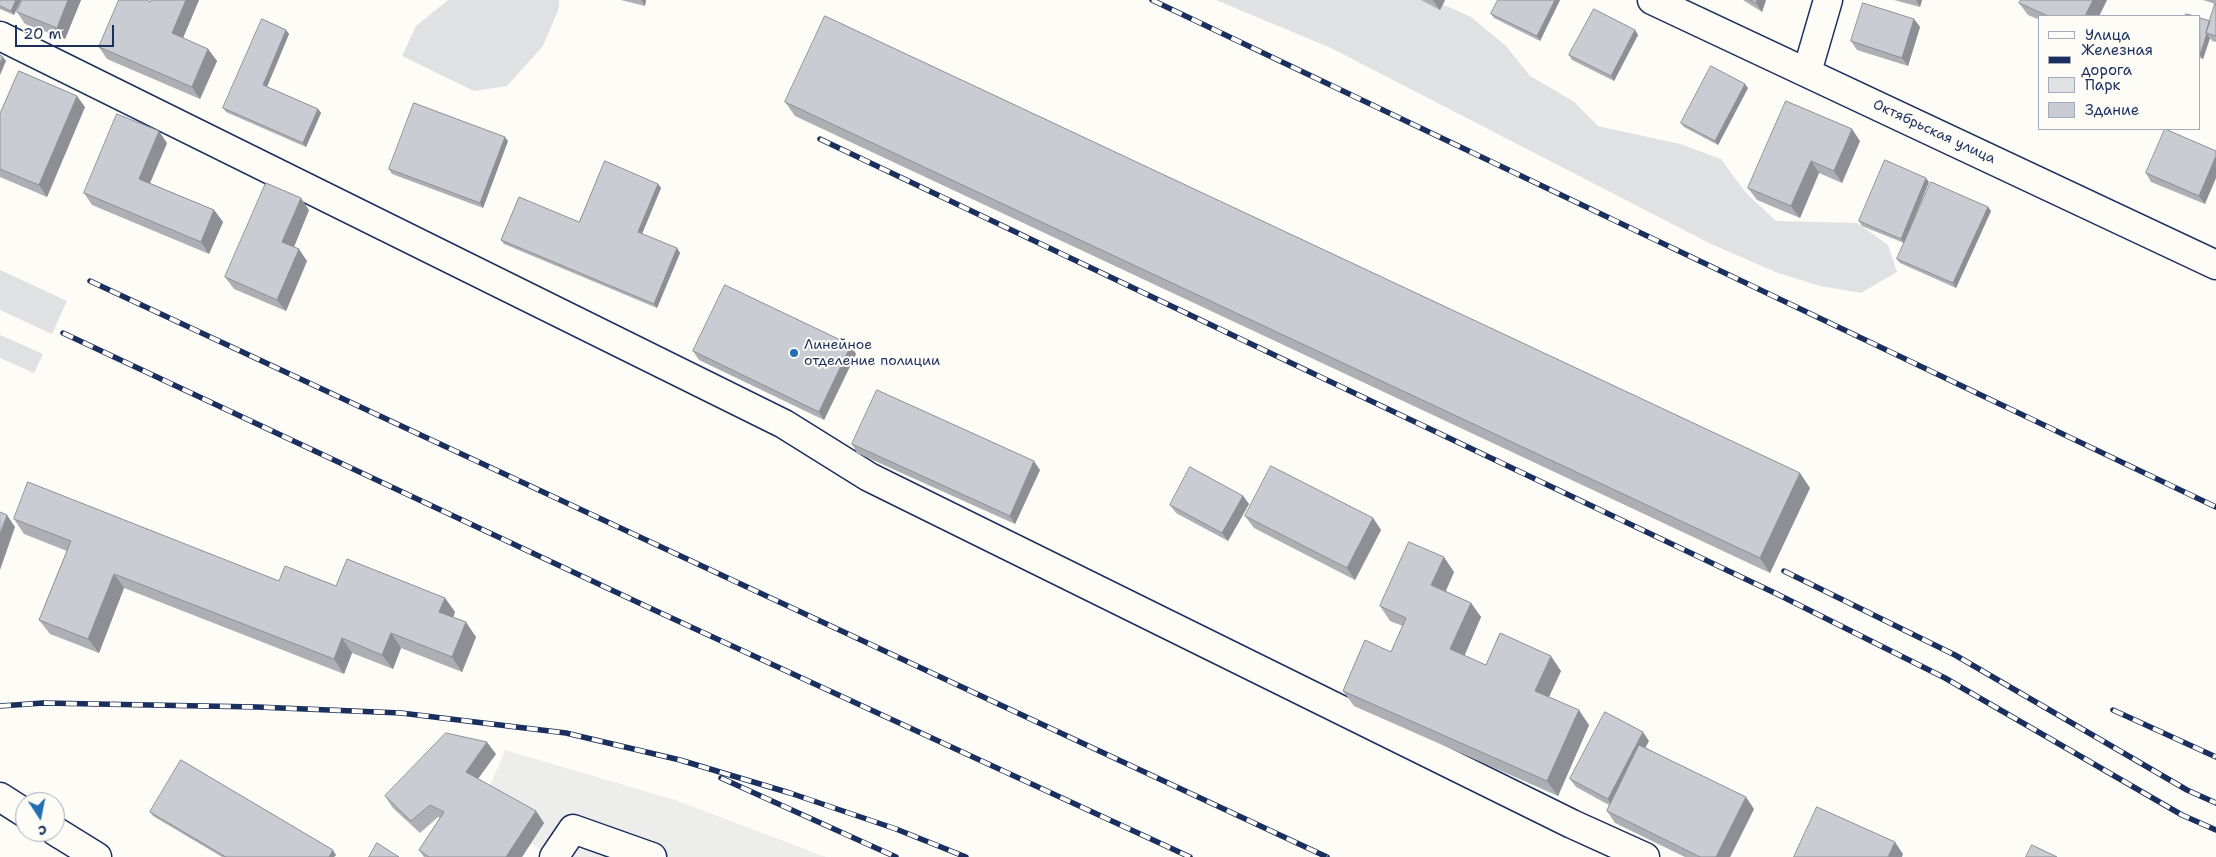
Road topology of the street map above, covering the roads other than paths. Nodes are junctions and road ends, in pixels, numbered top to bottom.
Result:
1 (1652, 0) edge
2 (1828, 0) edge
3 (0, 36) edge
4 (1807, 72) junction
5 (2216, 265) edge
6 (0, 797) edge
7 (15, 806) edge
8 (65, 837) edge
9 (97, 857) edge
10 (554, 857) edge
11 (652, 857) edge
12 (1645, 857) edge

1 - 4 street, Октябрьская улица
2 - 4 street
3 - 12 street
4 - 5 street, Октябрьская улица
6 - 7 street
8 - 9 street
10 - 11 street

